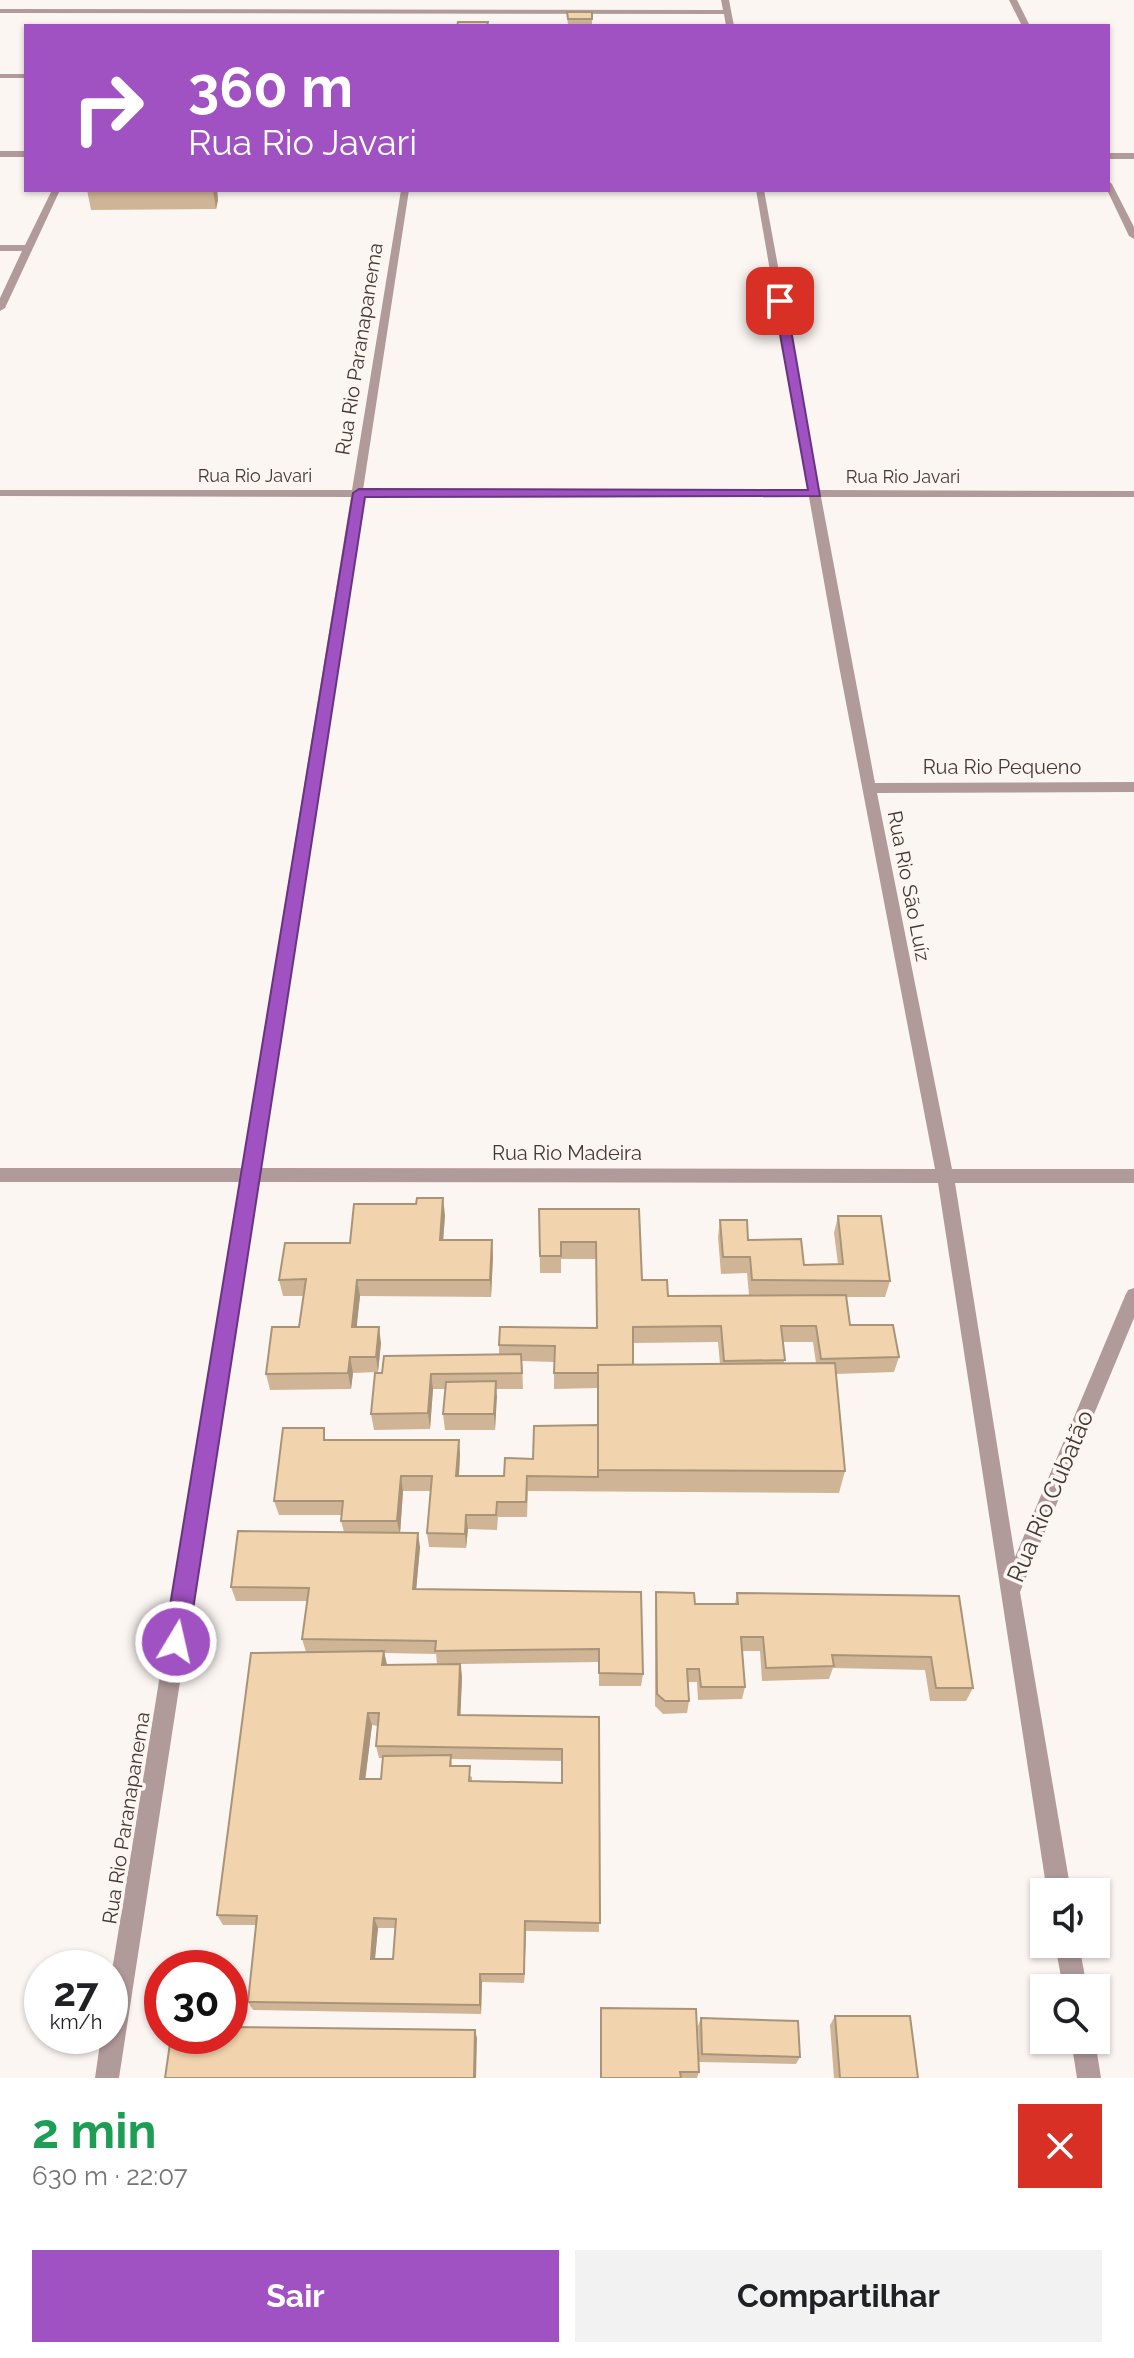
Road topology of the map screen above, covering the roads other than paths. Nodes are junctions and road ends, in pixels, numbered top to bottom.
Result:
1 (151, 0) edge
2 (437, 0) edge
3 (725, 0) edge
4 (1013, 0) edge
5 (0, 11) edge
6 (728, 12) junction
7 (435, 14) junction
8 (144, 15) junction
9 (730, 24) edge
10 (1025, 24) edge
11 (0, 76) edge
12 (24, 76) edge
13 (0, 154) edge
14 (24, 154) edge
15 (1110, 156) edge
16 (1134, 156) edge
17 (1110, 188) edge
18 (55, 192) edge
19 (405, 192) edge
20 (760, 192) edge
21 (1134, 236) edge
22 (0, 248) edge
23 (29, 248) junction
24 (0, 308) edge
25 (0, 493) edge
26 (359, 493) junction
27 (816, 493) junction
28 (1134, 494) edge
29 (1134, 787) edge
30 (870, 788) junction
31 (0, 1175) edge
32 (249, 1175) junction
33 (945, 1175) junction
34 (1134, 1176) edge
35 (1134, 1296) edge
36 (1010, 1592) junction
37 (1057, 1878) edge
38 (1085, 2054) edge
39 (107, 2078) edge
40 (1089, 2078) edge

1 - 8 street
2 - 7 street
3 - 6 street
4 - 10 street
5 - 8 street
6 - 7 street
6 - 9 street
7 - 8 street
11 - 12 street
13 - 14 street
15 - 16 street
17 - 21 street
18 - 23 street
19 - 26 street, Rua Rio Paranapanema
20 - 27 street, Rua Rio São Luíz
22 - 23 street
23 - 24 street
25 - 26 street, Rua Rio Javari
26 - 27 street, Rua Rio Javari
26 - 32 street, Rua Rio Paranapanema
27 - 28 street, Rua Rio Javari
27 - 30 street, Rua Rio São Luíz
29 - 30 street, Rua Rio Pequeno
30 - 33 street, Rua Rio São Luíz
31 - 32 street, Rua Rio Madeira
32 - 33 street, Rua Rio Madeira
32 - 39 street, Rua Rio Paranapanema
33 - 34 street, Rua Rio Madeira
33 - 36 street, Rua Rio São Luíz
35 - 36 street, Rua Rio Cubatão
36 - 37 street, Rua Rio Cubatão
38 - 40 street

